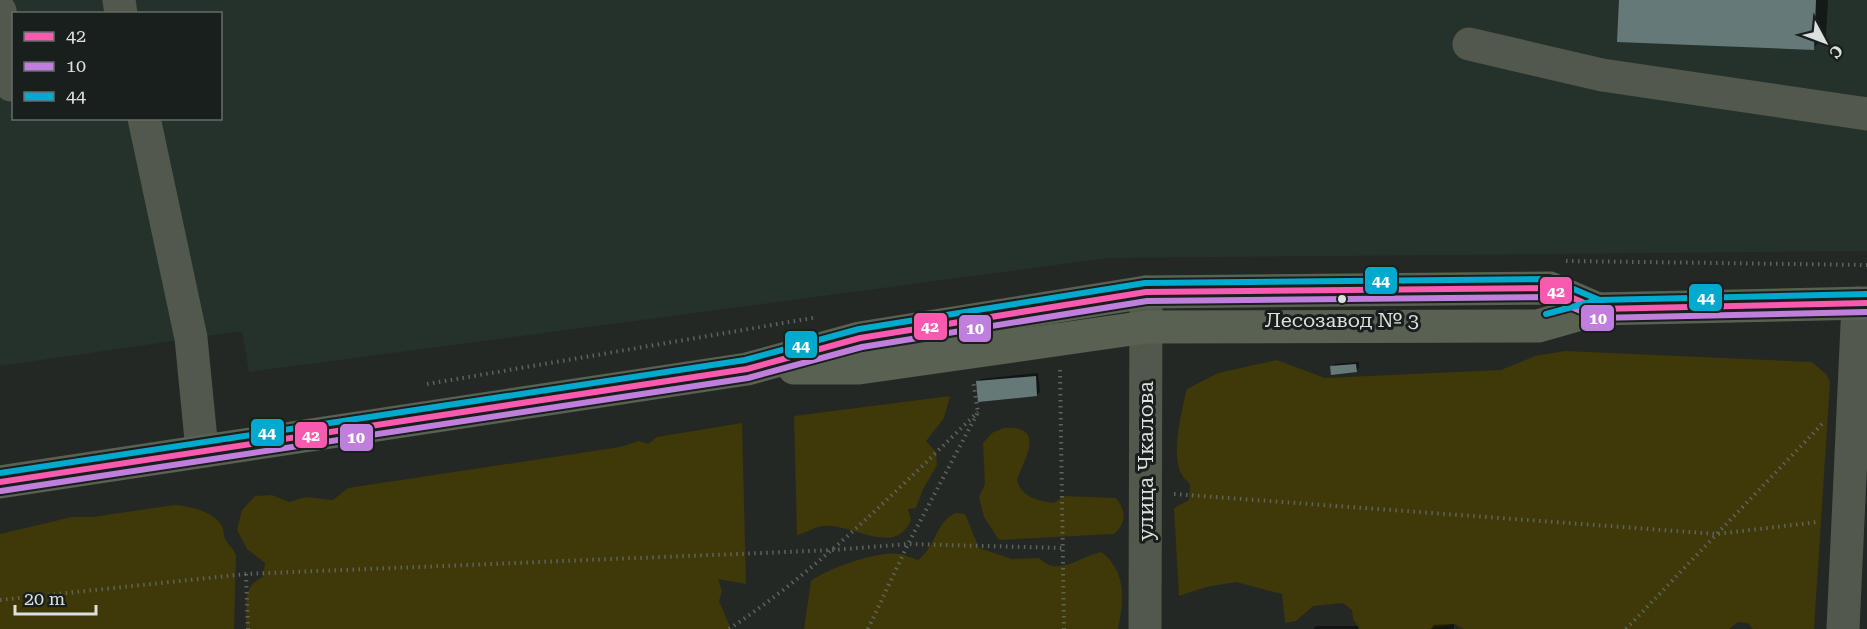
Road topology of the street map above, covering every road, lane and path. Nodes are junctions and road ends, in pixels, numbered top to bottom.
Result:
1 (0, 11) edge
2 (1469, 44) dead end
3 (8, 85) edge
4 (1867, 114) edge
5 (144, 120) edge
6 (1146, 292) junction
7 (1862, 303) edge
8 (1598, 309) junction
9 (1146, 327) junction
10 (747, 369) junction
11 (1059, 369) dead end
12 (973, 376) dead end
13 (1854, 391) junction
14 (978, 412) junction
15 (202, 450) junction
16 (0, 482) edge
17 (1174, 494) dead end
18 (1848, 518) junction
19 (1717, 534) junction
20 (908, 544) junction
21 (1063, 548) junction
22 (833, 550) junction
23 (246, 574) junction
24 (0, 600) edge
25 (248, 629) edge
26 (729, 629) edge
27 (868, 629) edge
28 (1064, 629) edge
29 (1145, 629) edge
30 (1626, 629) edge
31 (1843, 629) edge

1 - 3 street
2 - 4 street
5 - 15 street
6 - 8 main road
6 - 9 street, улица Чкалова
6 - 10 main road
7 - 8 main road
7 - 13 street
8 - 9 main road
9 - 10 main road
9 - 29 street, улица Чкалова
10 - 15 main road
11 - 21 path
12 - 14 path
13 - 18 street
13 - 19 path
14 - 20 path
14 - 22 path
15 - 16 main road
17 - 19 path
18 - 19 path
18 - 31 street
19 - 30 path
20 - 21 path
20 - 22 path
20 - 27 path
21 - 28 path
22 - 23 path
22 - 26 path
23 - 24 path
23 - 25 path

